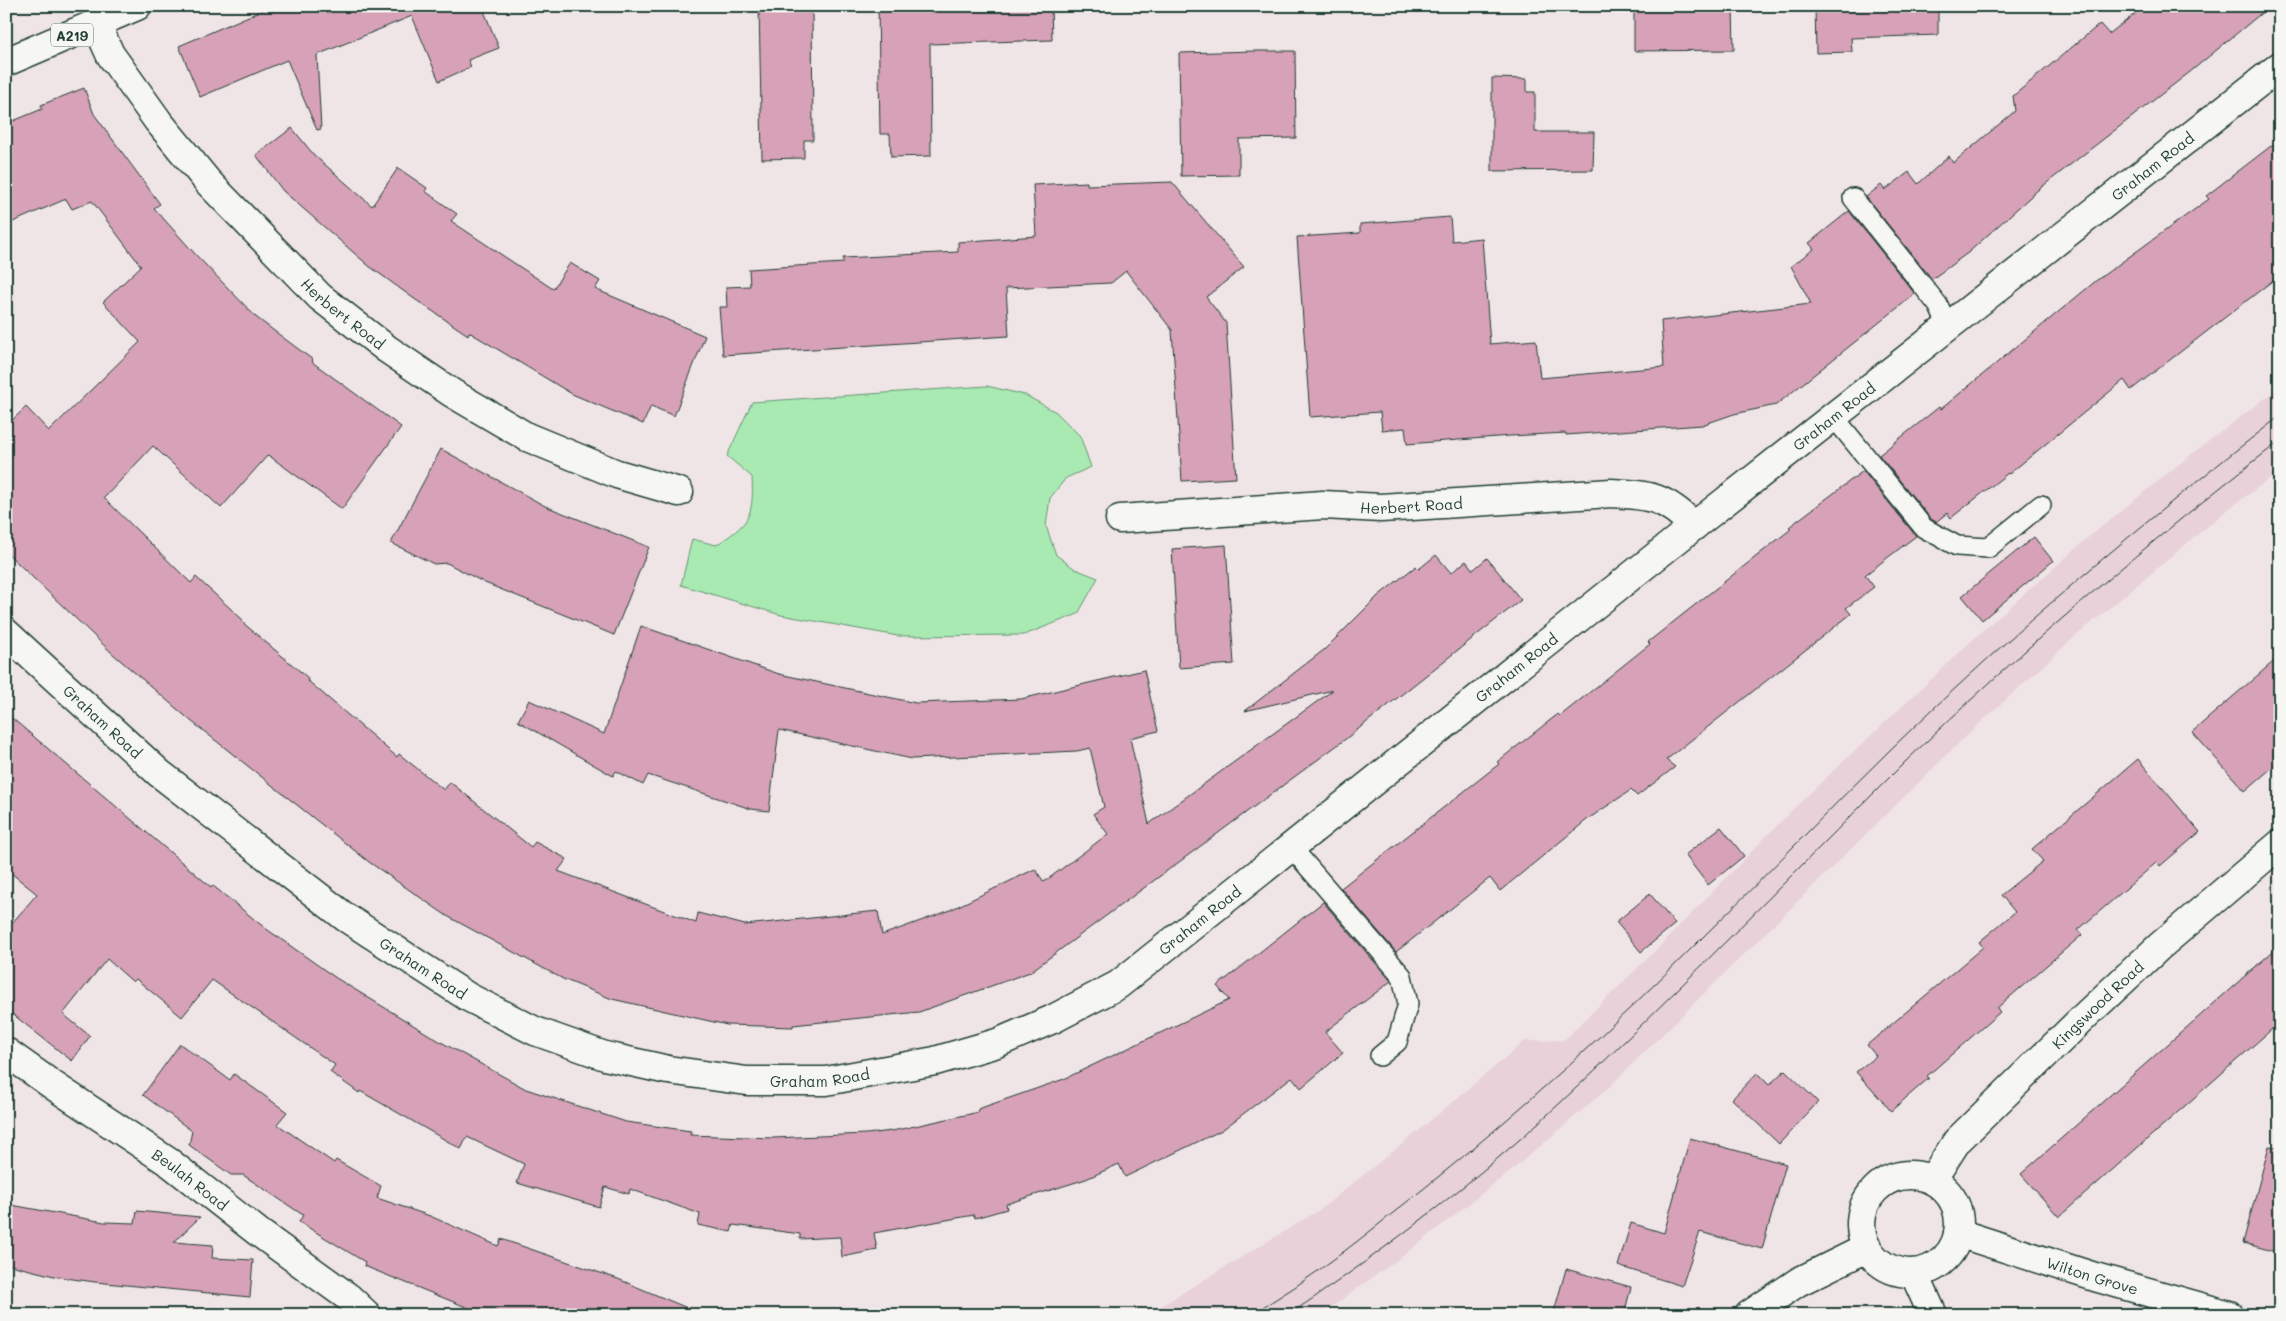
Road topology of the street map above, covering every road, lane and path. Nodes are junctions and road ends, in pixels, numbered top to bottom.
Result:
1 (137, 6) edge
2 (97, 25) junction
3 (6, 62) edge
4 (2280, 66) edge
5 (1853, 198) dead end
6 (1948, 326) junction
7 (1833, 416) junction
8 (679, 492) dead end
9 (2041, 505) dead end
10 (1120, 518) dead end
11 (1694, 526) junction
12 (6, 633) edge
13 (2280, 844) edge
14 (1291, 847) junction
15 (6, 1052) edge
16 (1380, 1056) dead end
17 (1932, 1180) junction
18 (1958, 1233) junction
19 (1867, 1248) junction
20 (1914, 1273) junction
21 (367, 1315) edge
22 (1749, 1315) edge
23 (1933, 1315) edge
24 (2229, 1315) edge

1 - 2 street, A219
2 - 3 street, A219
2 - 8 street, Herbert Road
4 - 6 street, Graham Road
5 - 6 lane
6 - 7 street, Graham Road
7 - 9 lane
7 - 11 street, Graham Road
10 - 11 street, Herbert Road
11 - 14 street, Graham Road
12 - 14 street, Graham Road
13 - 17 street, Kingswood Road
14 - 16 lane
15 - 21 street, Beulah Road
17 - 18 street
17 - 19 street
18 - 20 street
18 - 24 street, Wilton Grove
19 - 20 street
19 - 22 street
20 - 23 street

